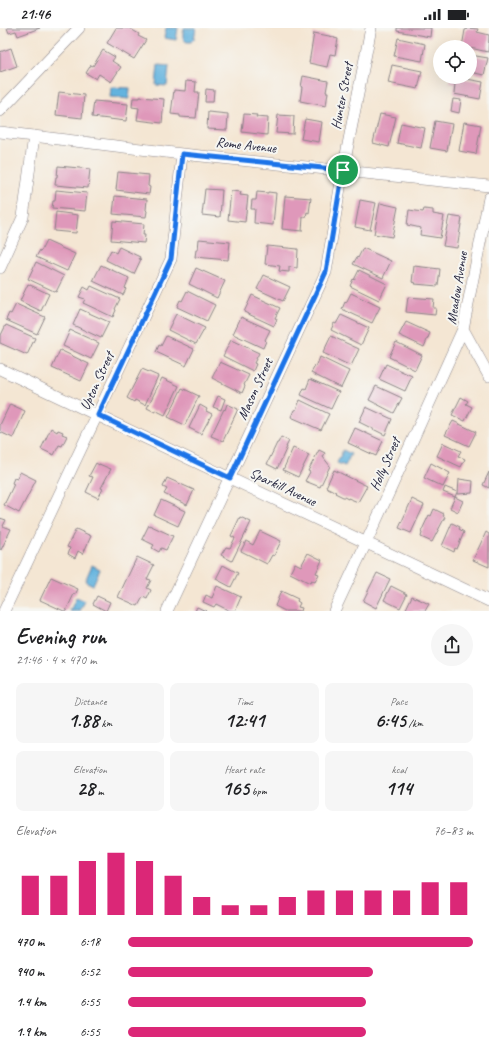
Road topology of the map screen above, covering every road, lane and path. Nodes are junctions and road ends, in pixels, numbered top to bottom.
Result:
1 (79, 28) edge
2 (371, 28) edge
3 (0, 111) edge
4 (0, 132) edge
5 (34, 136) junction
6 (182, 154) junction
7 (343, 170) junction
8 (489, 186) edge
9 (489, 198) edge
10 (0, 268) edge
11 (463, 329) junction
12 (0, 369) edge
13 (489, 376) edge
14 (98, 415) junction
15 (230, 478) junction
16 (366, 543) junction
17 (489, 600) edge
18 (4, 611) edge
19 (167, 611) edge
20 (334, 611) edge

1 - 3 street
2 - 7 street, Hunter Street
4 - 5 street, Rome Avenue
5 - 6 street, Rome Avenue
5 - 10 street
6 - 7 street, Rome Avenue
6 - 14 street, Upton Street
7 - 8 street, Rome Avenue
7 - 15 street, Mason Street
9 - 11 street, Meadow Avenue
11 - 13 street, Meadow Avenue
11 - 16 street, Holly Street
12 - 14 street, Sparkill Avenue
14 - 15 street, Sparkill Avenue
14 - 18 street, Upton Street
15 - 16 street, Sparkill Avenue
15 - 19 street, Mason Street
16 - 17 street, Sparkill Avenue
16 - 20 street, Holly Street

